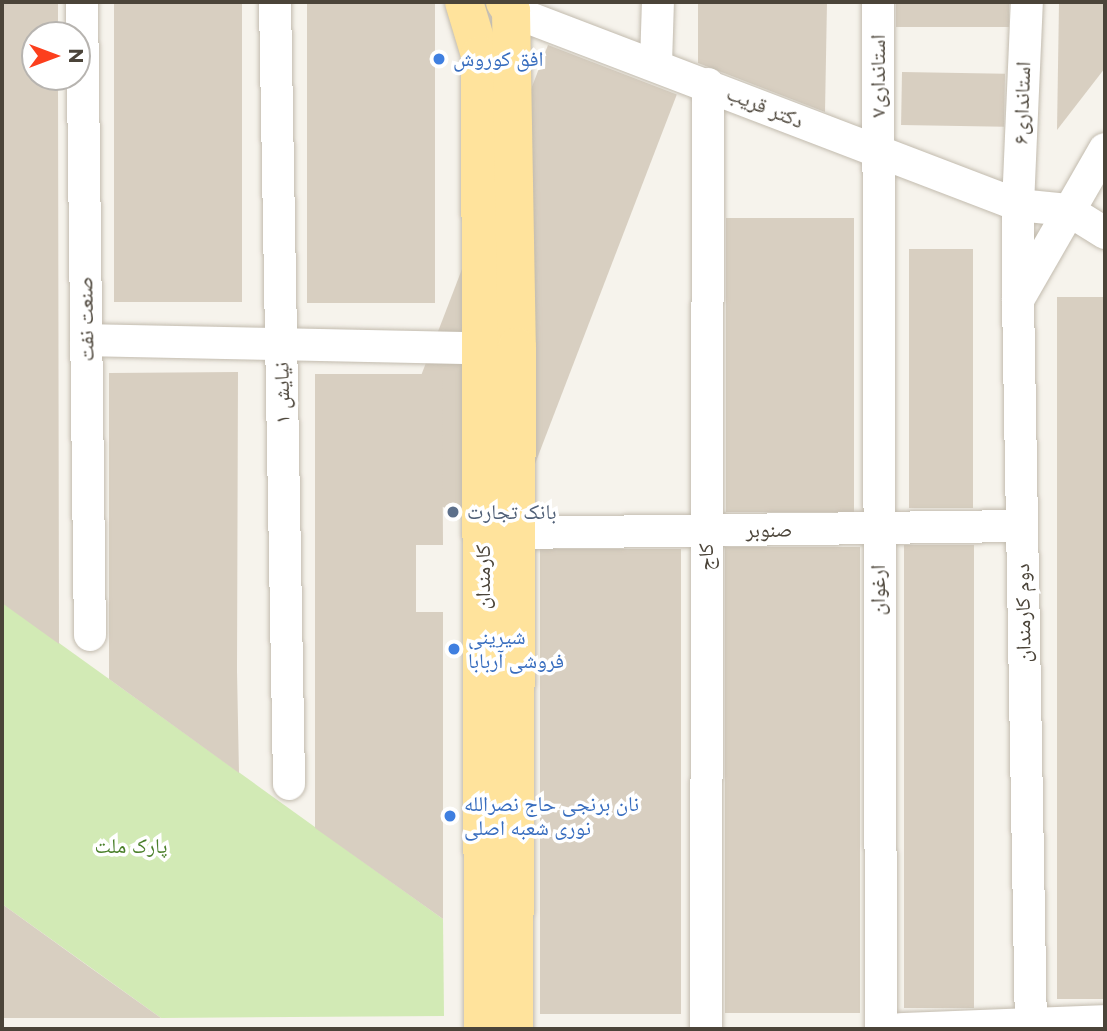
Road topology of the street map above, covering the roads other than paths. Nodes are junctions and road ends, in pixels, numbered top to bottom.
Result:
1 (82, 2) edge
2 (275, 2) edge
3 (464, 2) edge
4 (658, 2) edge
5 (878, 2) edge
6 (1027, 2) edge
7 (508, 7) edge
8 (656, 64) junction
9 (708, 84) junction
10 (1105, 149) edge
11 (878, 151) junction
12 (1018, 205) junction
13 (1068, 211) junction
14 (1105, 233) edge
15 (1018, 300) junction
16 (86, 340) junction
17 (281, 344) junction
18 (500, 347) junction
19 (1021, 526) junction
20 (877, 528) junction
21 (706, 531) junction
22 (517, 533) junction
23 (90, 635) dead end
24 (289, 784) dead end
25 (1105, 1021) edge
26 (1031, 1026) edge
27 (483, 1029) edge
28 (514, 1029) edge
29 (706, 1029) edge
30 (881, 1029) edge
31 (901, 1029) edge

1 - 16 street, صنعت نفت
2 - 17 street, نیایش ۱
3 - 18 main road, کارمندان
4 - 8 street
5 - 11 street, استانداری۷
6 - 12 street, استانداری۶
7 - 8 street, دکتر قریب
7 - 18 main road, کارمندان
8 - 9 street, دکتر قریب
9 - 11 street, دکتر قریب
9 - 21 street, کاج
10 - 13 street
11 - 12 street, دکتر قریب
11 - 20 street, ارغوان
12 - 13 street, دکتر قریب
12 - 15 street, استانداری۶
13 - 14 street
13 - 15 street
15 - 19 street, دوم کارمندان
16 - 17 street
16 - 23 street, صنعت نفت
17 - 18 street
17 - 24 street, نیایش ۱
18 - 22 main road, کارمندان
18 - 27 main road, کارمندان
19 - 20 street, صنوبر
19 - 26 street, دوم کارمندان
20 - 21 street, صنوبر
20 - 30 street, ارغوان
21 - 22 street, صنوبر
21 - 29 street, کاج
22 - 28 main road, کارمندان
25 - 26 street
26 - 31 street

